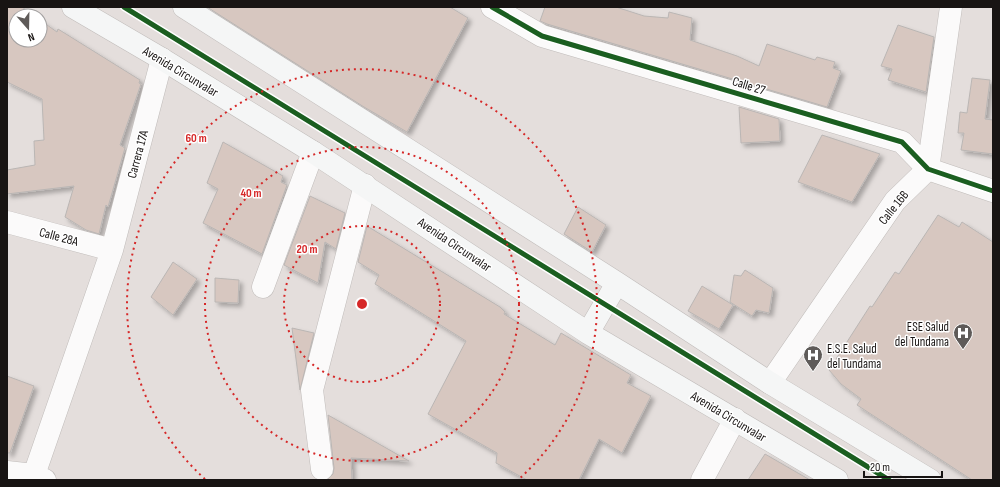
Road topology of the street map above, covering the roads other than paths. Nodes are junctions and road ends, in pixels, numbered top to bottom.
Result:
1 (73, 7) edge
2 (184, 7) edge
3 (492, 7) edge
4 (951, 7) edge
5 (162, 59) junction
6 (313, 152) junction
7 (928, 169) junction
8 (365, 185) junction
9 (993, 191) edge
10 (7, 222) edge
11 (112, 250) junction
12 (617, 283) junction
13 (262, 287) dead end
14 (588, 332) junction
15 (770, 383) junction
16 (735, 419) junction
17 (322, 469) dead end
18 (7, 472) edge
19 (39, 478) edge
20 (702, 480) edge
21 (837, 480) edge
22 (930, 480) edge

1 - 5 main road, Avenida Circunvalar
2 - 12 main road
3 - 7 street, Calle 27
4 - 7 street
5 - 6 main road, Avenida Circunvalar
5 - 11 street, Carrera 17A
6 - 8 main road, Avenida Circunvalar
6 - 13 street
7 - 9 street, Calle 27
7 - 15 street, Calle 16B
8 - 14 main road, Avenida Circunvalar
8 - 17 street
10 - 11 street, Calle 28A
11 - 19 street, Carrera 17A
12 - 14 main road
12 - 15 main road
14 - 16 main road, Avenida Circunvalar
15 - 22 main road
16 - 20 street
16 - 21 main road, Avenida Circunvalar
18 - 19 street

